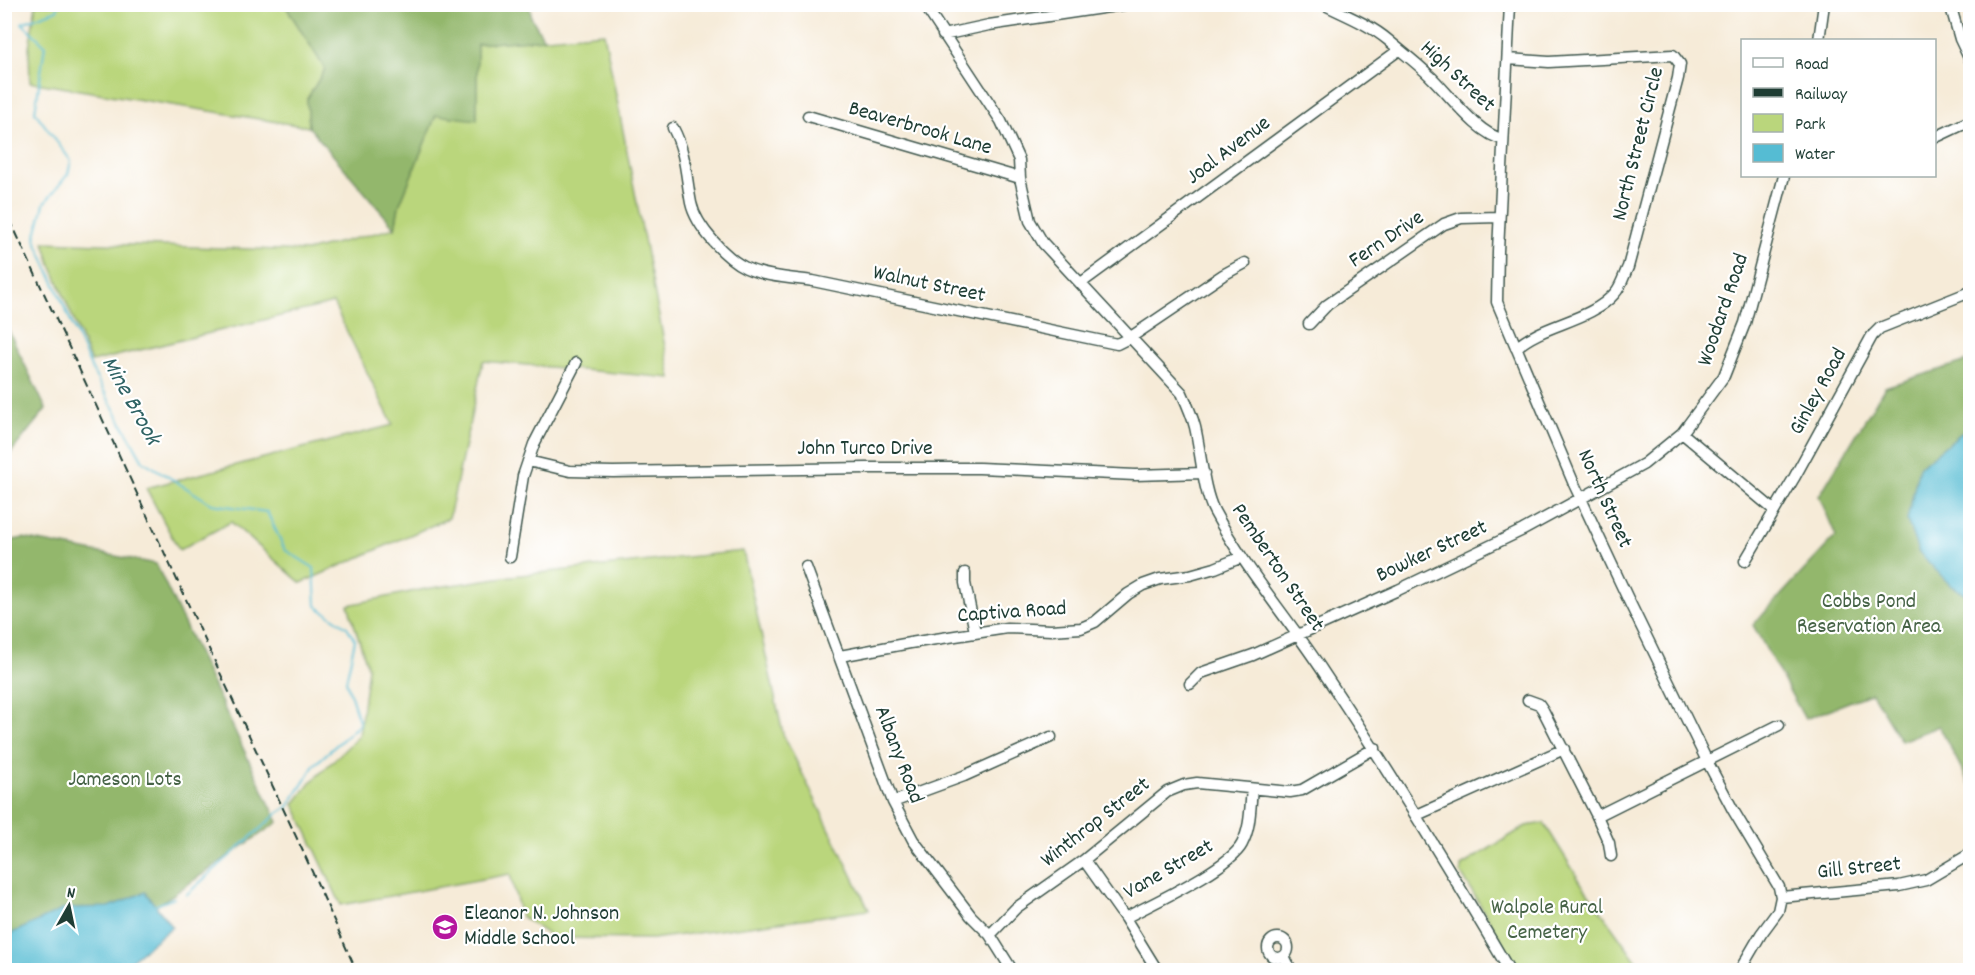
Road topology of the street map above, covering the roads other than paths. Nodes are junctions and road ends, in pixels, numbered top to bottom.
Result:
1 (924, 4) edge
2 (1129, 4) edge
3 (1323, 4) edge
4 (1510, 4) edge
5 (1824, 4) edge
6 (1950, 4) edge
7 (943, 35) junction
8 (1819, 39) edge
9 (1399, 50) junction
10 (1508, 59) junction
11 (1971, 60) edge
12 (808, 116) dead end
13 (1971, 121) edge
14 (673, 128) dead end
15 (1936, 138) edge
16 (1503, 139) junction
17 (1784, 177) edge
18 (1020, 178) junction
19 (1499, 217) junction
20 (1245, 263) dead end
21 (1081, 283) junction
22 (1971, 292) edge
23 (1310, 324) dead end
24 (1131, 337) junction
25 (1516, 348) junction
26 (576, 363) dead end
27 (1682, 433) junction
28 (528, 461) junction
29 (1204, 474) junction
30 (1581, 499) junction
31 (1774, 510) junction
32 (510, 557) dead end
33 (1242, 557) junction
34 (1745, 561) dead end
35 (806, 567) dead end
36 (965, 573) dead end
37 (975, 632) junction
38 (1297, 635) junction
39 (840, 656) junction
40 (1190, 684) dead end
41 (1528, 700) dead end
42 (1779, 725) dead end
43 (1051, 737) dead end
44 (1375, 748) junction
45 (1564, 749) junction
46 (1707, 761) junction
47 (1252, 789) junction
48 (893, 802) junction
49 (1417, 815) junction
50 (1598, 816) junction
51 (1971, 854) edge
52 (1611, 856) dead end
53 (1084, 860) junction
54 (1781, 897) junction
55 (1125, 918) junction
56 (990, 935) junction
57 (1284, 956) dead end
58 (1012, 970) edge
59 (1157, 970) edge
60 (1291, 970) edge
61 (1509, 970) edge
62 (1740, 970) edge

1 - 7 street, Pemberton Street
2 - 7 street
3 - 9 street, High Street
4 - 10 street, North Street
5 - 8 street
6 - 11 street
7 - 18 street, Pemberton Street
9 - 16 street, High Street
9 - 21 street, Joal Avenue
10 - 16 street, North Street
10 - 25 street, North Street Circle
12 - 18 street, Beaverbrook Lane
13 - 15 street
14 - 24 street, Walnut Street
16 - 19 street, North Street
17 - 27 street, Woodard Road
18 - 21 street, Pemberton Street
19 - 23 street, Fern Drive
19 - 25 street, North Street
20 - 24 street, Walnut Street
21 - 24 street, Pemberton Street
22 - 31 street, Ginley Road
24 - 29 street, Pemberton Street
25 - 30 street, North Street
26 - 28 street
27 - 30 street, Woodard Road
27 - 31 street
28 - 29 street, John Turco Drive
28 - 32 street
29 - 33 street, Pemberton Street
30 - 38 street, Bowker Street
30 - 46 street, North Street
31 - 34 street, Ginley Road
33 - 37 street, Captiva Road
33 - 38 street, Pemberton Street
35 - 39 street, Albany Road
36 - 37 street
37 - 39 street, Captiva Road
38 - 40 street, Bowker Street
38 - 44 street, Pemberton Street
39 - 48 street, Albany Road
41 - 45 street
42 - 46 street
43 - 48 street
44 - 47 street, Winthrop Street
44 - 49 street, Pemberton Street
45 - 49 street
45 - 50 street
46 - 50 street
46 - 54 street, North Street
47 - 53 street, Winthrop Street
47 - 55 street, Vane Street
48 - 56 street, Albany Road
49 - 61 street, Pemberton Street
50 - 52 street
51 - 54 street, Gill Street
53 - 55 street
53 - 56 street, Winthrop Street
54 - 62 street
55 - 59 street
56 - 58 street, Albany Road
57 - 60 street

